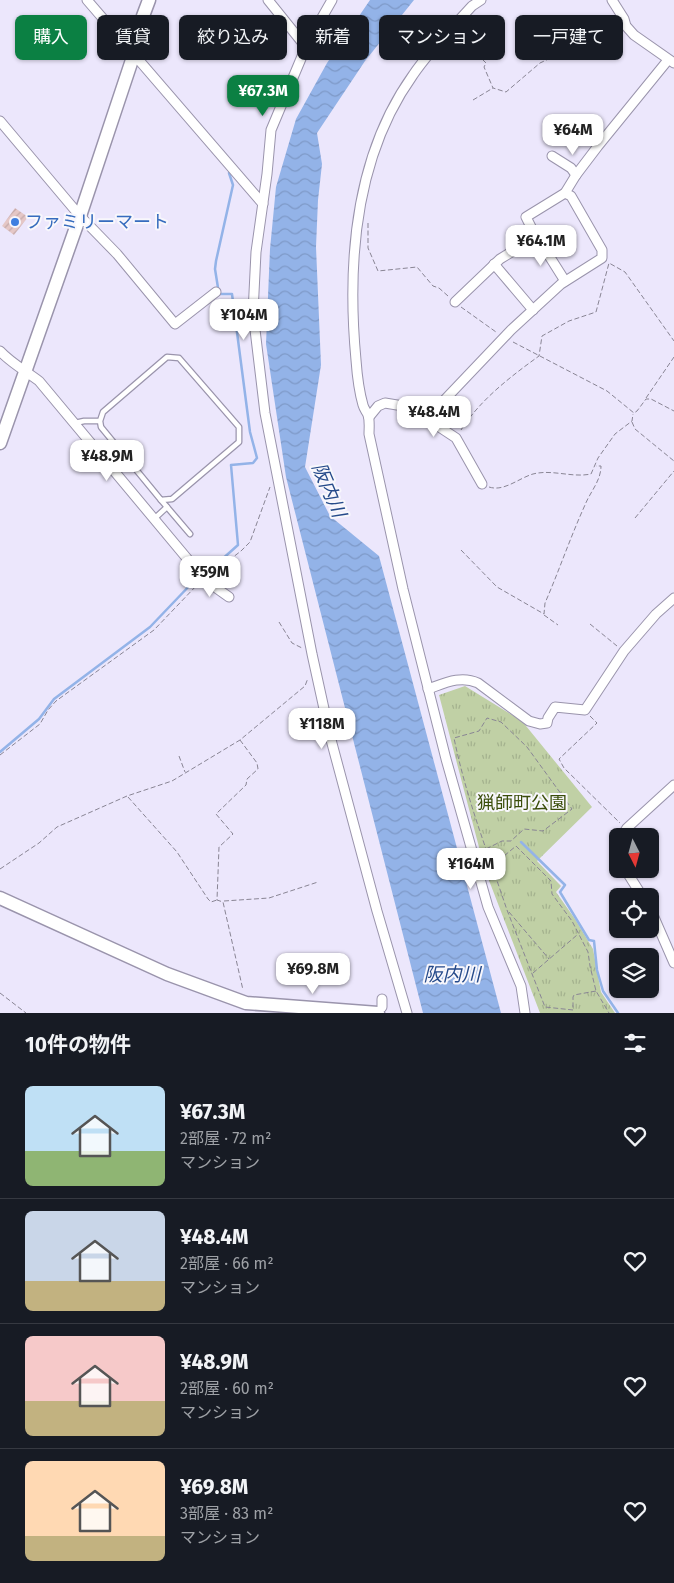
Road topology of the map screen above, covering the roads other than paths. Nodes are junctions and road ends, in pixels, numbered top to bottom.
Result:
1 (87, 0) edge
2 (149, 0) edge
3 (268, 0) edge
4 (332, 0) edge
5 (481, 0) edge
6 (612, 0) edge
7 (100, 15) edge
8 (143, 15) edge
9 (323, 15) edge
10 (297, 36) edge
11 (132, 60) edge
12 (139, 60) edge
13 (300, 60) edge
14 (671, 61) edge
15 (0, 120) edge
16 (552, 156) dead end
17 (576, 175) junction
18 (566, 193) junction
19 (263, 204) junction
20 (80, 216) junction
21 (536, 237) junction
22 (494, 264) junction
23 (565, 281) junction
24 (216, 292) dead end
25 (455, 302) road end
26 (534, 310) junction
27 (0, 351) edge
28 (25, 370) junction
29 (368, 417) junction
30 (425, 418) junction
31 (100, 421) junction
32 (74, 423) junction
33 (0, 442) edge
34 (482, 484) road end
35 (161, 500) junction
36 (167, 508) junction
37 (154, 519) junction
38 (190, 534) dead end
39 (229, 597) dead end
40 (674, 598) edge
41 (428, 689) junction
42 (674, 785) edge
43 (628, 828) edge
44 (0, 898) edge
45 (659, 929) edge
46 (674, 963) edge
47 (381, 1006) edge
48 (314, 1011) edge
49 (408, 1013) edge
50 (525, 1013) edge

1 - 7 street
2 - 8 street
3 - 10 street
4 - 9 street
5 - 29 street
6 - 14 street
11 - 20 street
12 - 19 street
13 - 19 street
14 - 17 street
15 - 20 street
16 - 17 street
17 - 18 street
18 - 21 street
18 - 23 street
19 - 49 street
20 - 24 street
20 - 28 street
21 - 22 street
21 - 23 street
22 - 25 street
22 - 26 street
23 - 26 street
26 - 30 street
27 - 28 street
28 - 32 street
28 - 33 street
29 - 30 street
29 - 41 street
30 - 34 street
31 - 32 lane
31 - 35 lane
31 - 35 lane
32 - 37 street
35 - 36 lane
36 - 37 lane
36 - 38 lane
37 - 39 street
40 - 41 street
41 - 50 street
42 - 43 street
44 - 48 street
45 - 46 street
47 - 48 street

